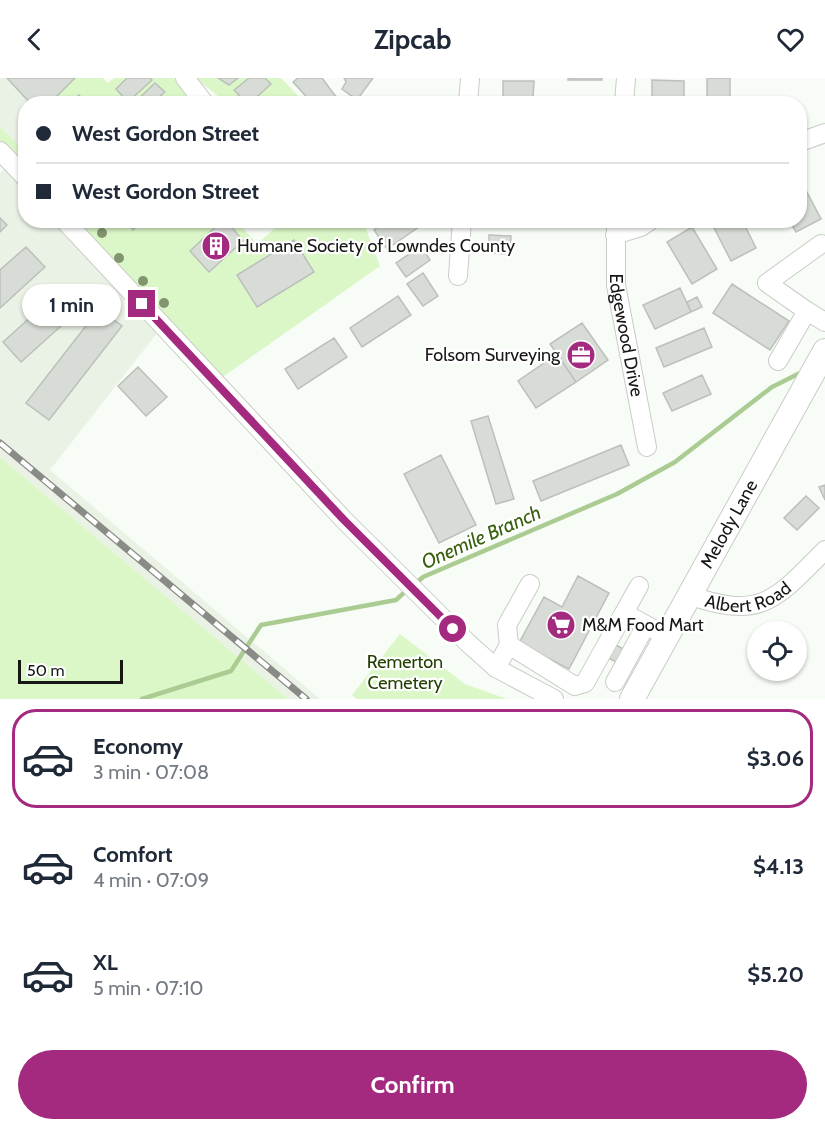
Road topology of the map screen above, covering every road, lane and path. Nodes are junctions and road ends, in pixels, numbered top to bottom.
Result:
1 (185, 78) edge
2 (470, 78) edge
3 (626, 78) edge
4 (199, 96) edge
5 (469, 96) edge
6 (625, 96) edge
7 (825, 133) edge
8 (807, 139) edge
9 (0, 152) edge
10 (18, 170) edge
11 (71, 228) edge
12 (461, 228) edge
13 (616, 228) edge
14 (821, 244) dead end
15 (458, 276) dead end
16 (807, 312) junction
17 (825, 322) edge
18 (825, 351) edge
19 (778, 361) dead end
20 (647, 447) dead end
21 (825, 550) edge
22 (530, 584) dead end
23 (639, 586) dead end
24 (689, 595) junction
25 (624, 613) junction
26 (656, 631) junction
27 (509, 645) junction
28 (496, 668) junction
29 (592, 670) junction
30 (556, 675) junction
31 (628, 691) edge
32 (549, 697) edge

1 - 4 street
2 - 5 street
3 - 6 street
7 - 8 street
9 - 10 street
11 - 28 street
12 - 15 street
13 - 20 street, Edgewood Drive
14 - 16 street
16 - 17 street
16 - 19 street
18 - 24 main road, Melody Lane
21 - 24 street, Albert Road
22 - 27 street
23 - 25 street
24 - 26 main road, Melody Lane
25 - 26 street
25 - 29 street
26 - 31 main road, Melody Lane
27 - 28 street
27 - 30 street
28 - 32 street
29 - 30 street
29 - 31 street
30 - 32 street

